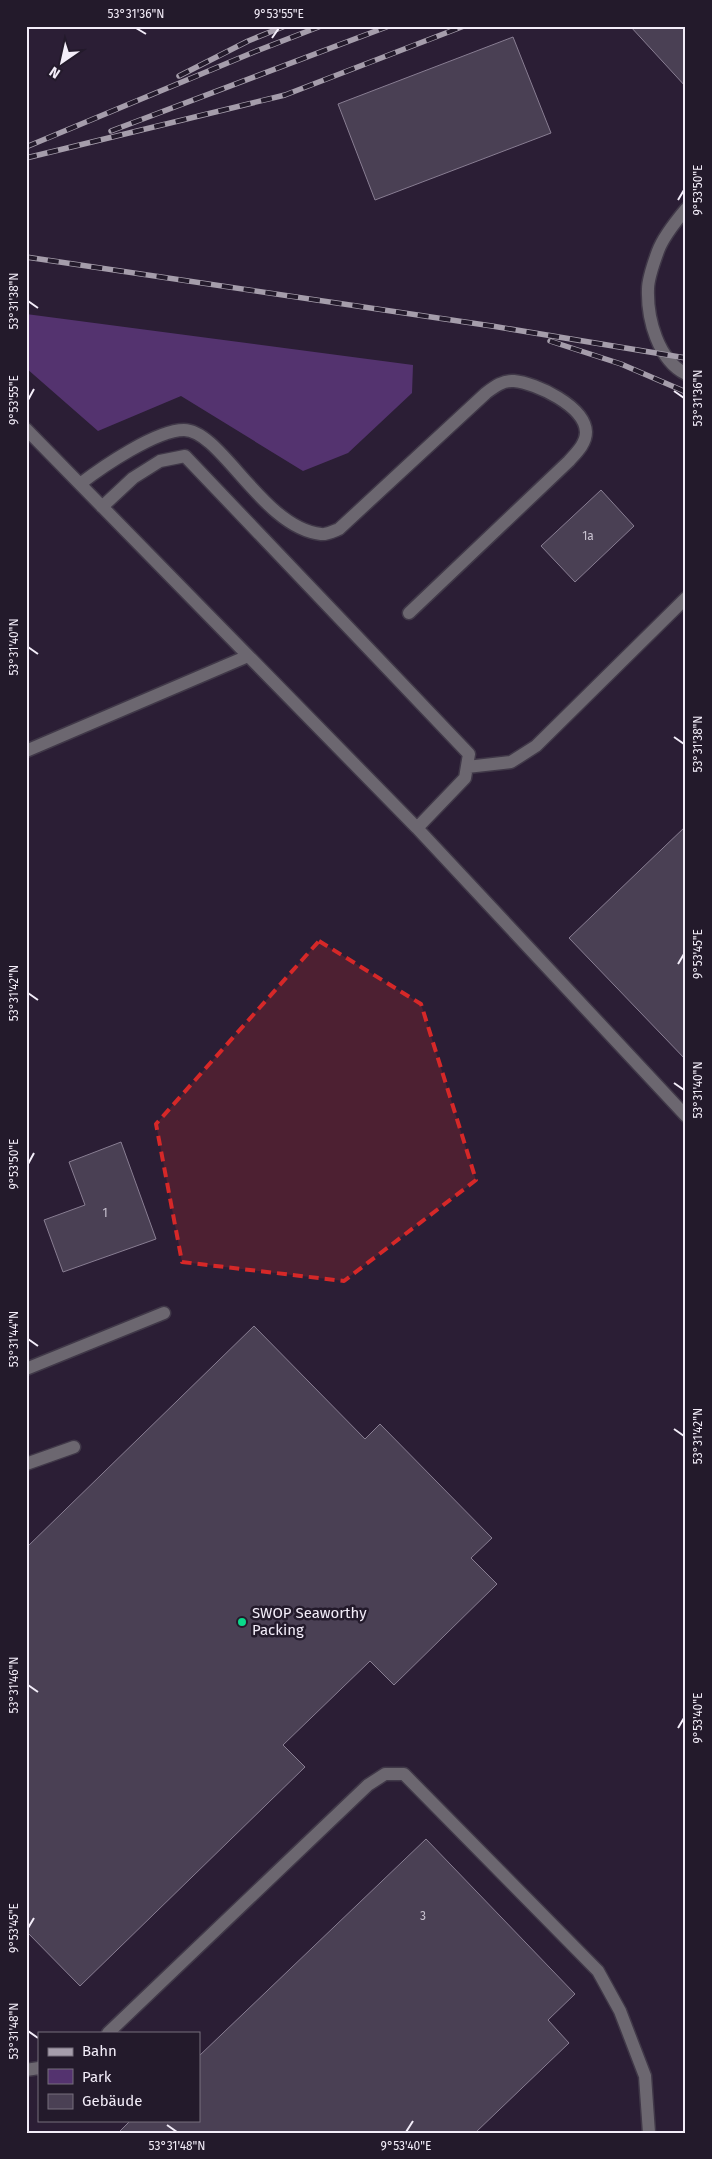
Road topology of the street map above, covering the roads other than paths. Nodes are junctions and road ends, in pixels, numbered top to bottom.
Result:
1 (686, 209) edge
2 (686, 374) edge
3 (26, 429) edge
4 (80, 484) junction
5 (102, 507) junction
6 (686, 598) edge
7 (409, 613) dead end
8 (248, 656) junction
9 (26, 751) edge
10 (467, 767) junction
11 (416, 828) junction
12 (686, 1116) edge
13 (164, 1313) dead end
14 (26, 1369) edge
15 (74, 1447) dead end
16 (26, 1464) edge
17 (109, 2032) edge
18 (649, 2133) edge

1 - 2 lane
3 - 4 lane
4 - 5 lane
4 - 7 lane
5 - 8 lane
5 - 10 lane
6 - 10 lane
8 - 9 lane
8 - 11 lane
10 - 11 lane
11 - 12 lane
13 - 14 lane
15 - 16 lane
17 - 18 lane

